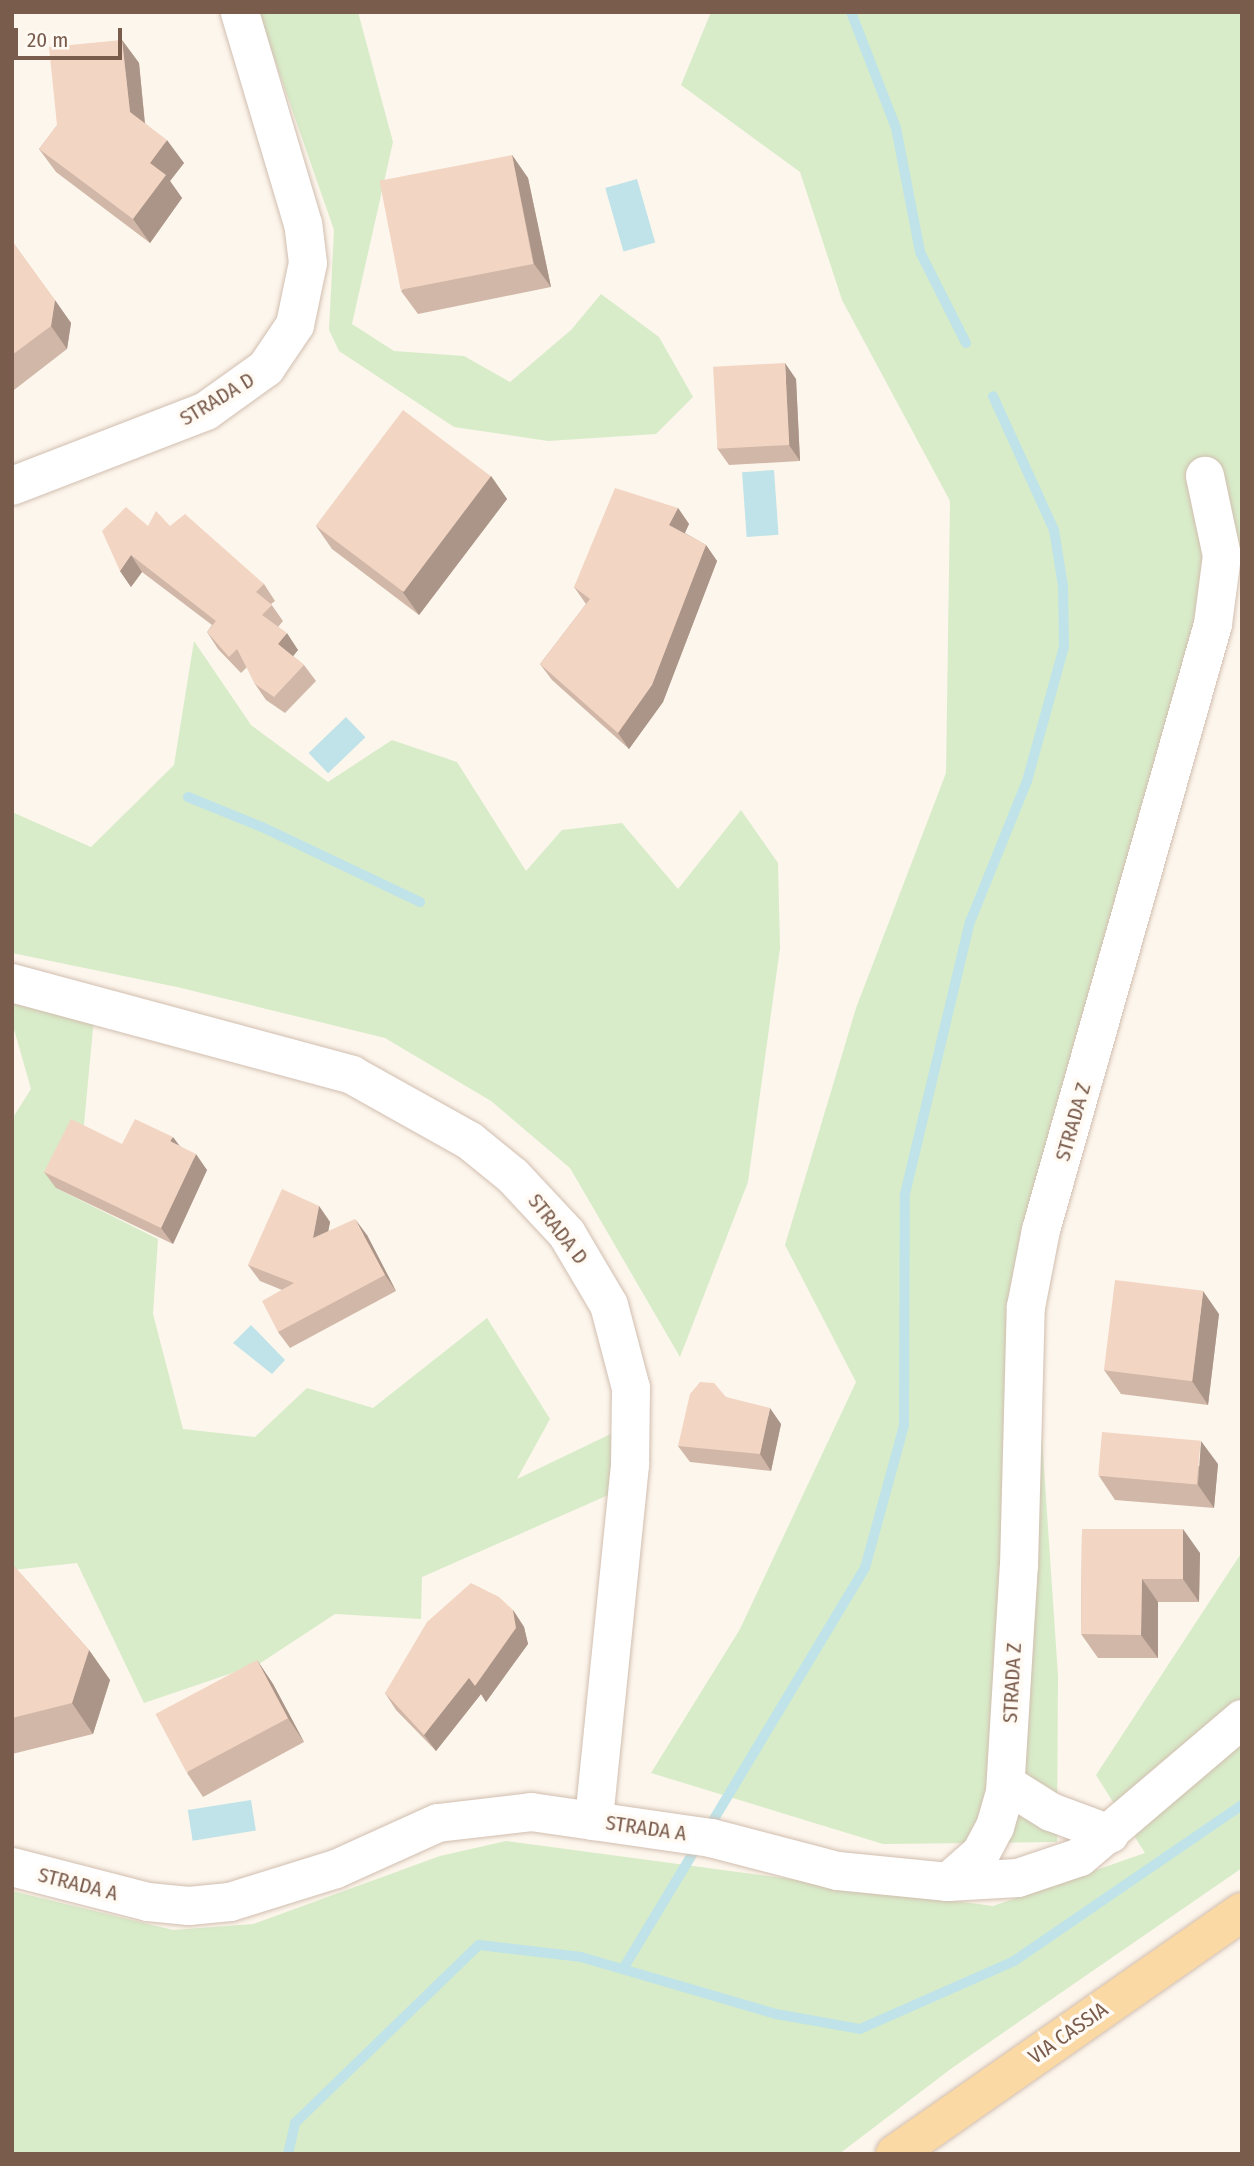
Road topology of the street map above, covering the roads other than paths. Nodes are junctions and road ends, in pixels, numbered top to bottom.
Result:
1 (240, 12) edge
2 (1205, 476) dead end
3 (12, 486) edge
4 (12, 983) edge
5 (1242, 1719) edge
6 (1006, 1784) junction
7 (594, 1821) junction
8 (1110, 1833) junction
9 (12, 1867) edge
10 (948, 1882) junction
11 (1242, 1912) edge
12 (933, 2127) junction
13 (895, 2154) edge
14 (906, 2154) edge

1 - 3 street, STRADA D
2 - 6 street, STRADA Z
4 - 7 street, STRADA D
5 - 8 street, STRADA A
6 - 8 street
6 - 10 street, STRADA Z
7 - 9 street, STRADA A
7 - 10 street, STRADA A
8 - 10 street, STRADA A
11 - 12 main road, VIA CASSIA
12 - 13 main road, VIA CASSIA
12 - 14 street

